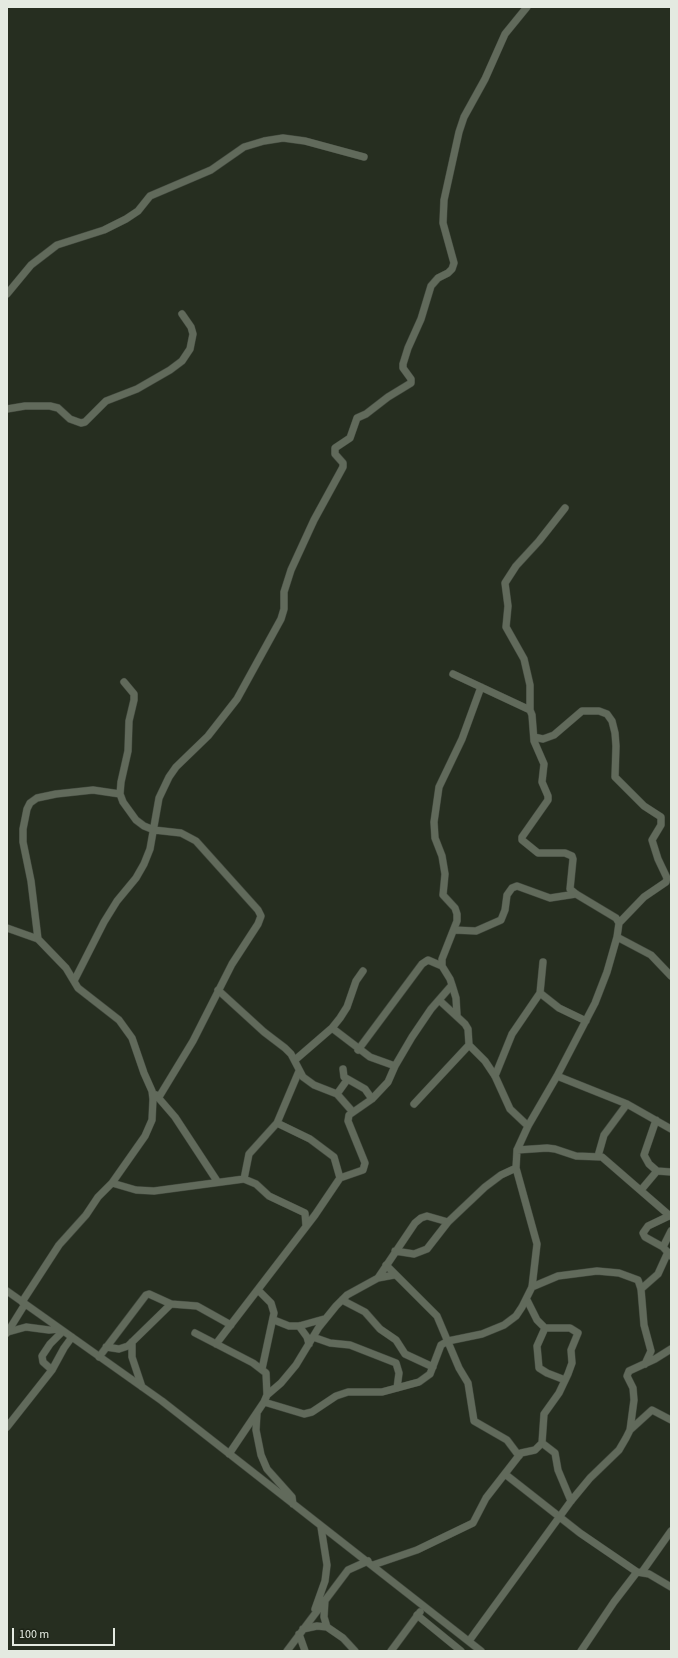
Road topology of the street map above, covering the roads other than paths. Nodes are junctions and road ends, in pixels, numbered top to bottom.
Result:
1 (527, 7) edge
2 (364, 157) dead end
3 (7, 294) edge
4 (182, 314) dead end
5 (7, 409) edge
6 (565, 508) dead end
7 (453, 674) dead end
8 (124, 682) dead end
9 (481, 687) junction
10 (530, 710) junction
11 (534, 737) junction
12 (543, 739) junction
13 (538, 751) junction
14 (120, 794) junction
15 (154, 830) junction
16 (669, 876) edge
17 (573, 892) junction
18 (618, 923) junction
19 (7, 928) edge
20 (454, 930) junction
21 (617, 937) junction
22 (38, 939) junction
23 (543, 962) dead end
24 (442, 966) junction
25 (363, 971) dead end
26 (671, 976) edge
27 (74, 981) junction
28 (452, 985) junction
29 (218, 990) junction
30 (540, 993) junction
31 (439, 1000) junction
32 (458, 1015) junction
33 (586, 1021) junction
34 (332, 1028) junction
35 (468, 1045) junction
36 (358, 1050) junction
37 (295, 1060) junction
38 (395, 1066) junction
39 (343, 1069) dead end
40 (299, 1071) junction
41 (495, 1076) junction
42 (557, 1076) junction
43 (347, 1080) junction
44 (152, 1091) junction
45 (337, 1094) junction
46 (159, 1097) junction
47 (372, 1099) junction
48 (414, 1104) dead end
49 (627, 1104) junction
50 (352, 1111) junction
51 (656, 1120) junction
52 (277, 1123) junction
53 (528, 1126) junction
54 (671, 1129) edge
55 (517, 1150) junction
56 (598, 1156) junction
57 (516, 1168) junction
58 (657, 1171) junction
59 (671, 1172) edge
60 (244, 1178) junction
61 (340, 1178) junction
62 (217, 1181) junction
63 (112, 1183) junction
64 (641, 1190) junction
65 (305, 1212) junction
66 (315, 1215) junction
67 (670, 1216) edge
68 (448, 1222) junction
69 (306, 1226) junction
70 (671, 1231) edge
71 (395, 1251) junction
72 (667, 1251) edge
73 (386, 1265) junction
74 (394, 1274) junction
75 (378, 1278) junction
76 (532, 1287) junction
77 (642, 1289) junction
78 (258, 1290) junction
79 (7, 1291) edge
80 (161, 1300) junction
81 (342, 1300) junction
82 (527, 1300) junction
83 (24, 1303) junction
84 (171, 1304) junction
85 (162, 1311) junction
86 (324, 1319) junction
87 (274, 1320) junction
88 (231, 1325) junction
89 (299, 1326) junction
90 (545, 1328) junction
91 (62, 1330) junction
92 (7, 1332) edge
93 (195, 1333) dead end
94 (72, 1337) junction
95 (311, 1341) junction
96 (448, 1341) junction
97 (132, 1342) junction
98 (216, 1344) junction
99 (106, 1347) junction
100 (671, 1349) edge
101 (99, 1357) junction
102 (645, 1364) junction
103 (433, 1367) junction
104 (262, 1369) junction
105 (52, 1370) junction
106 (565, 1380) junction
107 (142, 1387) junction
108 (397, 1388) junction
109 (267, 1395) junction
110 (264, 1402) junction
111 (257, 1412) junction
112 (671, 1420) edge
113 (7, 1427) edge
114 (630, 1430) junction
115 (542, 1443) junction
116 (229, 1454) junction
117 (519, 1456) junction
118 (271, 1473) junction
119 (505, 1474) junction
120 (269, 1484) junction
121 (571, 1501) junction
122 (293, 1504) junction
123 (560, 1517) junction
124 (321, 1527) junction
125 (671, 1531) edge
126 (370, 1563) junction
127 (640, 1572) junction
128 (671, 1587) edge
129 (325, 1600) junction
130 (423, 1607) junction
131 (313, 1615) junction
132 (417, 1615) junction
133 (327, 1627) junction
134 (301, 1632) junction
135 (469, 1641) junction
136 (477, 1650) edge
137 (287, 1651) edge
138 (305, 1651) edge
139 (355, 1651) edge
140 (391, 1651) edge
141 (461, 1651) edge
142 (581, 1651) edge

1 - 15 street
2 - 3 street
4 - 5 street
6 - 10 street
7 - 9 street
8 - 14 street
9 - 10 street
9 - 20 street
10 - 11 street
11 - 12 street
11 - 13 street
12 - 13 street
12 - 16 street
13 - 17 street
14 - 15 street
14 - 22 street
15 - 27 street
15 - 29 street
16 - 18 street
17 - 18 street
17 - 20 street
18 - 21 street
19 - 22 street
20 - 24 street
21 - 26 street
21 - 33 street
22 - 27 street
23 - 30 street
24 - 28 street
24 - 36 street
25 - 34 street
27 - 44 street
28 - 31 street
28 - 32 street
29 - 37 street
29 - 46 street
30 - 33 street
30 - 41 street
31 - 32 street
31 - 38 street
32 - 35 street
33 - 42 street
34 - 36 street
34 - 37 street
35 - 41 street
35 - 48 street
36 - 38 street
37 - 40 street
38 - 47 street
39 - 43 street
40 - 45 street
40 - 52 street
41 - 53 street
42 - 49 street
42 - 53 street
43 - 45 street
43 - 47 street
44 - 46 street
44 - 63 street
45 - 50 street
46 - 62 street
47 - 50 street
49 - 51 street
49 - 56 street
50 - 61 street
51 - 54 street
51 - 58 street
52 - 60 street
52 - 61 street
53 - 55 street
55 - 56 street
55 - 57 street
56 - 64 street
57 - 68 street
57 - 76 street
58 - 59 street
58 - 64 street
60 - 62 street
60 - 65 street
61 - 66 street
62 - 63 street
63 - 83 street
64 - 67 street
65 - 66 street
65 - 69 street
66 - 69 street
67 - 72 street
68 - 71 street
68 - 71 street
69 - 78 street
70 - 72 street
71 - 73 street
72 - 77 street
73 - 74 street
73 - 75 street
74 - 75 street
74 - 96 street
75 - 81 street
76 - 77 street
76 - 82 street
77 - 102 street
78 - 87 street
78 - 88 street
79 - 83 street
80 - 84 street
80 - 85 street
80 - 99 street
81 - 86 street
81 - 103 street
82 - 90 street
82 - 96 street
83 - 91 street
83 - 92 street
84 - 85 street
84 - 88 street
85 - 97 street
86 - 89 street
86 - 95 street
87 - 89 street
87 - 104 street
88 - 98 street
89 - 95 street
90 - 106 street
90 - 106 street
91 - 92 street
91 - 94 street
91 - 105 street
93 - 98 street
94 - 101 street
94 - 105 street
95 - 108 street
95 - 109 street
96 - 103 street
96 - 117 street
97 - 99 street
97 - 107 street
98 - 104 street
99 - 101 street
100 - 102 street
101 - 107 street
102 - 114 street
103 - 108 street
104 - 109 street
105 - 113 street
106 - 115 street
107 - 116 street
108 - 110 street
109 - 110 street
110 - 111 street
111 - 116 street
111 - 118 street
112 - 114 street
114 - 121 street
115 - 117 street
115 - 121 street
116 - 120 street
117 - 119 street
118 - 120 street
118 - 122 street
119 - 123 street
119 - 126 street
120 - 122 street
121 - 123 street
122 - 124 street
123 - 127 street
123 - 135 street
124 - 126 street
124 - 131 street
125 - 127 street
126 - 129 street
126 - 130 street
127 - 128 street
127 - 142 street
129 - 131 street
129 - 133 street
130 - 132 street
130 - 135 street
131 - 134 street
132 - 140 street
132 - 141 street
133 - 134 street
133 - 139 street
134 - 137 street
134 - 138 street
135 - 136 street

